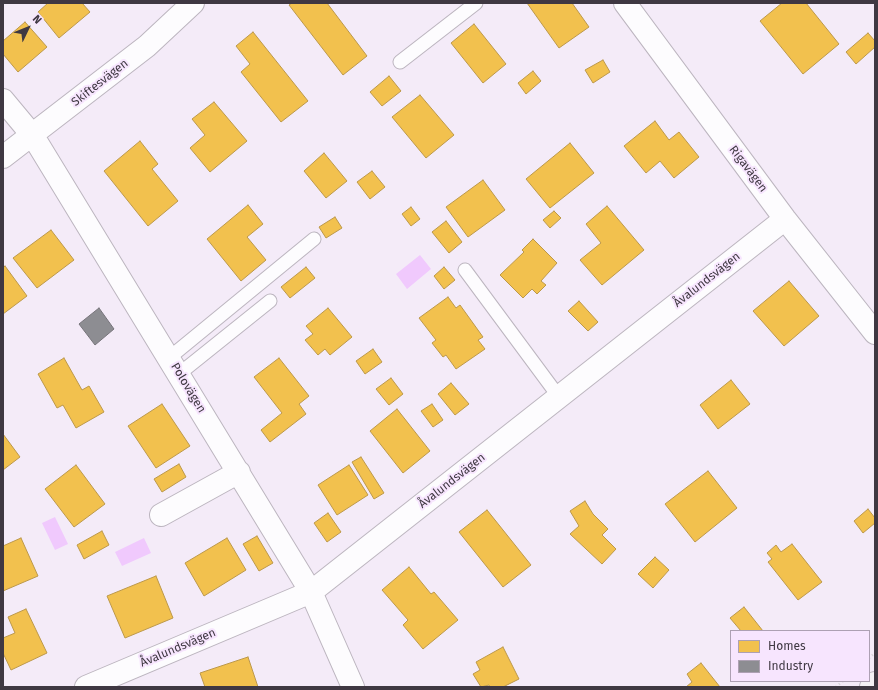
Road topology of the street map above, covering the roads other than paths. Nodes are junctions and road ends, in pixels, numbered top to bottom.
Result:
1 (193, 3) edge
2 (476, 3) edge
3 (625, 3) edge
4 (400, 62) dead end
5 (3, 100) edge
6 (33, 136) junction
7 (3, 157) edge
8 (785, 218) junction
9 (314, 239) dead end
10 (465, 270) dead end
11 (270, 301) dead end
12 (875, 333) edge
13 (174, 366) junction
14 (559, 397) junction
15 (239, 472) junction
16 (161, 515) dead end
17 (311, 592) junction
18 (875, 683) edge
19 (86, 687) edge
20 (353, 687) edge
21 (871, 687) edge

1 - 6 street, Skiftesvägen
2 - 4 lane
3 - 8 street, Rigavägen
5 - 6 street, Polovägen
6 - 7 street, Skiftesvägen
6 - 13 street, Polovägen
8 - 12 street, Rigavägen
8 - 14 street, Åvalundsvägen
9 - 13 lane
10 - 14 lane
11 - 13 lane
13 - 15 street, Polovägen
14 - 17 street, Åvalundsvägen
15 - 16 street
15 - 17 street, Polovägen
17 - 19 street, Åvalundsvägen
17 - 20 street, Polovägen
18 - 21 main road

